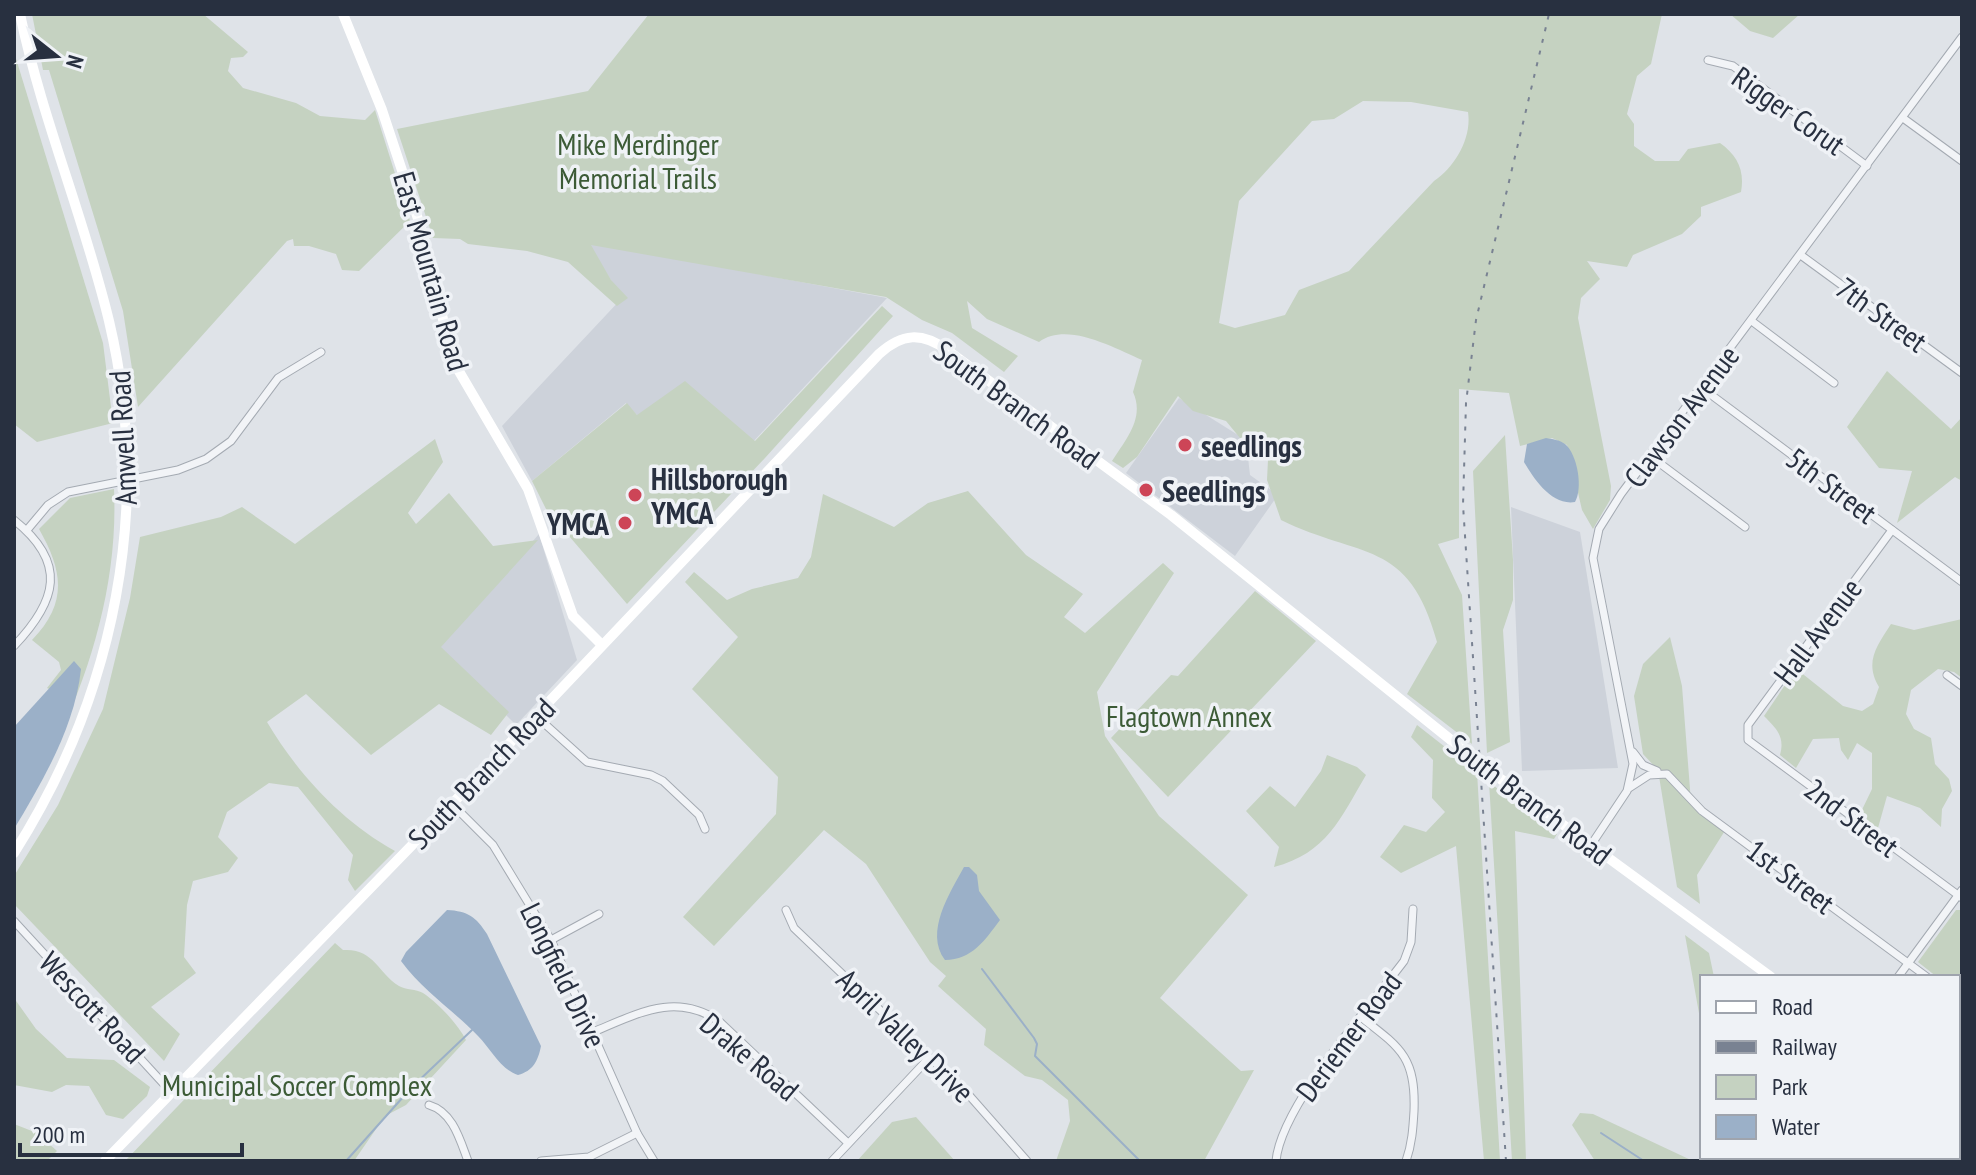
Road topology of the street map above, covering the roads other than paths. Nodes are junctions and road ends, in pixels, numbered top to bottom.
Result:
1 (20, 14) edge
2 (343, 14) edge
3 (1962, 37) edge
4 (1708, 60) dead end
5 (1903, 118) junction
6 (1962, 161) edge
7 (1867, 166) junction
8 (1802, 256) junction
9 (1753, 322) junction
10 (321, 352) dead end
11 (1962, 373) edge
12 (1834, 383) dead end
13 (1702, 388) junction
14 (1650, 456) junction
15 (127, 479) junction
16 (14, 520) edge
17 (1745, 527) dead end
18 (27, 530) junction
19 (1892, 530) junction
20 (1962, 582) edge
21 (602, 645) junction
22 (14, 646) edge
23 (1947, 675) dead end
24 (1962, 686) edge
25 (536, 716) junction
26 (1745, 733) joint
27 (1632, 750) junction
28 (1659, 772) junction
29 (1627, 791) junction
30 (452, 804) junction
31 (705, 829) dead end
32 (1591, 845) junction
33 (14, 853) edge
34 (1961, 895) edge
35 (1413, 909) dead end
36 (786, 910) dead end
37 (599, 914) dead end
38 (14, 921) edge
39 (551, 940) junction
40 (1909, 963) junction
41 (1768, 975) edge
42 (1900, 975) edge
43 (1924, 975) edge
44 (1362, 1018) junction
45 (593, 1032) junction
46 (929, 1058) junction
47 (172, 1093) junction
48 (429, 1105) dead end
49 (637, 1133) junction
50 (848, 1143) junction
51 (105, 1161) edge
52 (468, 1161) edge
53 (541, 1161) edge
54 (654, 1161) edge
55 (832, 1161) edge
56 (1027, 1161) edge
57 (1276, 1161) edge
58 (1406, 1161) edge

1 - 15 street, Amwell Road
2 - 21 street, East Mountain Road
3 - 5 street, Clawson Avenue
4 - 7 street, Rigger Corut
5 - 6 street
5 - 7 street, Clawson Avenue
7 - 8 street, Clawson Avenue
8 - 9 street, Clawson Avenue
8 - 11 street, 7th Street
9 - 12 street
9 - 13 street, Clawson Avenue
10 - 15 street
13 - 14 street, Clawson Avenue
13 - 19 street, 5th Street
14 - 17 street
14 - 27 street, Clawson Avenue
15 - 18 street
15 - 33 street, Amwell Road
16 - 18 street
18 - 22 street
19 - 20 street, 5th Street
19 - 26 street, Hall Avenue
21 - 25 street, South Branch Road
21 - 32 street, South Branch Road, bridge
23 - 24 street
25 - 30 street, South Branch Road
25 - 31 street
26 - 34 street, 2nd Street
27 - 28 street, 1st Street
27 - 29 street, Clawson Avenue
28 - 29 street
28 - 40 street, 1st Street
29 - 32 street, Clawson Avenue
30 - 39 street, Longfield Drive
30 - 47 street, South Branch Road
32 - 41 street, South Branch Road
34 - 40 street
35 - 44 street, Deriemer Road
36 - 46 street, April Valley Drive
37 - 39 street
38 - 47 street, Wescott Road
39 - 45 street, Longfield Drive
40 - 42 street
40 - 43 street, 1st Street
44 - 57 street, Deriemer Road
44 - 58 street
45 - 49 street, Longfield Drive
45 - 50 street, Drake Road
46 - 50 street
46 - 56 street, April Valley Drive
47 - 51 street, South Branch Road
48 - 52 street
49 - 53 street
49 - 54 street, Longfield Drive
50 - 55 street

